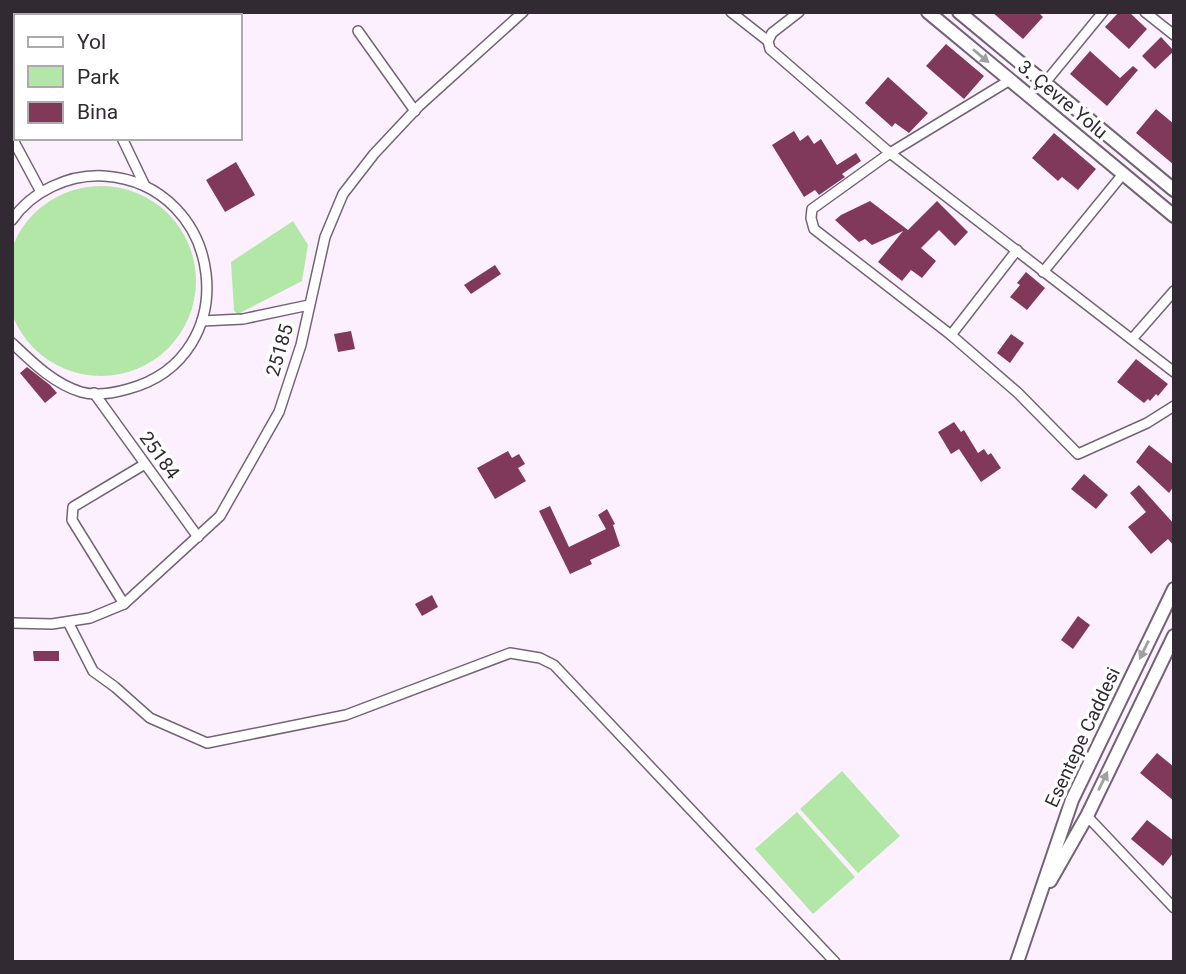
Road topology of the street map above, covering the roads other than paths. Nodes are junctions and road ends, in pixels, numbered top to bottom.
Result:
1 (523, 12) edge
2 (731, 12) edge
3 (799, 12) edge
4 (929, 12) edge
5 (959, 12) edge
6 (1103, 12) edge
7 (1145, 12) edge
8 (358, 31) dead end
9 (1174, 35) edge
10 (768, 41) junction
11 (1010, 80) junction
12 (1044, 84) junction
13 (415, 111) junction
14 (12, 138) edge
15 (123, 140) edge
16 (890, 153) junction
17 (1123, 174) junction
18 (145, 186) junction
19 (1174, 190) edge
20 (41, 192) junction
21 (1174, 216) edge
22 (12, 220) edge
23 (1017, 250) junction
24 (1043, 272) junction
25 (1174, 291) edge
26 (309, 305) junction
27 (202, 321) junction
28 (951, 335) junction
29 (1132, 340) junction
30 (12, 343) edge
31 (1174, 372) edge
32 (94, 393) junction
33 (1174, 406) edge
34 (145, 464) junction
35 (198, 537) junction
36 (1174, 589) edge
37 (124, 604) junction
38 (68, 622) junction
39 (12, 623) edge
40 (1174, 636) edge
41 (1087, 816) junction
42 (1035, 905) junction
43 (1174, 908) edge
44 (835, 962) edge
45 (1017, 962) edge

1 - 13 street, 25185
2 - 10 street
3 - 10 street
4 -> 11 main road, 3. Çevre Yolu
5 - 12 main road, 3. Çevre Yolu
6 - 12 street
7 - 9 street
8 - 13 street
10 - 16 street
11 - 16 street
11 - 17 main road, 3. Çevre Yolu
12 - 19 main road, 3. Çevre Yolu
13 - 26 street, 25185
14 - 20 street
15 - 18 street
16 - 23 street
16 - 28 street
17 - 21 main road, 3. Çevre Yolu
17 - 24 street
18 - 20 street
18 - 27 street
20 - 22 street
23 - 24 street
23 - 28 street
24 - 29 street
25 - 29 street
26 - 27 street
26 - 35 street, 25185
27 - 32 street
28 - 33 street
29 - 31 street
30 - 32 street
32 - 34 street, 25184
34 - 35 street, 25184
34 - 37 street
35 - 37 street, 25185
36 -> 42 main road, Esentepe Caddesi
37 - 38 street, 25185
38 - 39 street, 25185
38 - 44 street
41 -> 40 main road, Esentepe Caddesi
41 - 42 main road, Esentepe Caddesi
41 - 43 street
42 - 45 main road, Esentepe Caddesi

